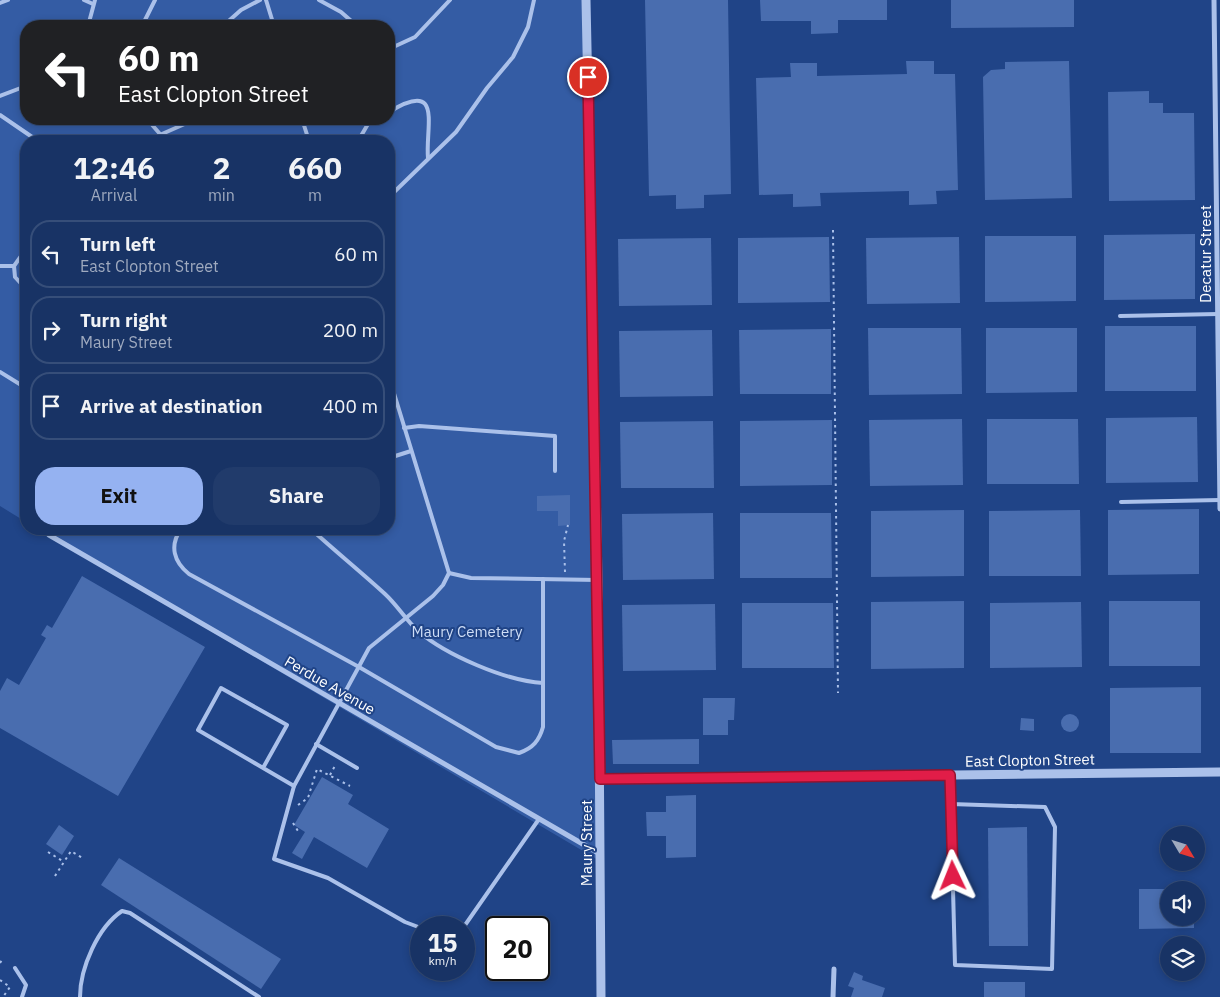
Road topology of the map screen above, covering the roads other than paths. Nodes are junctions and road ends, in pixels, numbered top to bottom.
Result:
1 (8, 0) edge
2 (84, 0) edge
3 (155, 0) edge
4 (260, 0) edge
5 (266, 0) edge
6 (319, 0) edge
7 (440, 0) edge
8 (450, 0) edge
9 (534, 0) edge
10 (586, 0) edge
11 (1214, 0) edge
12 (94, 2) edge
13 (0, 3) edge
14 (444, 5) junction
15 (90, 20) edge
16 (145, 20) edge
17 (230, 20) edge
18 (272, 20) edge
19 (351, 20) edge
20 (395, 46) edge
21 (1217, 49) edge
22 (20, 88) edge
23 (0, 96) edge
24 (395, 108) edge
25 (0, 114) edge
26 (152, 125) edge
27 (182, 125) edge
28 (160, 134) joint
29 (30, 135) edge
30 (428, 158) junction
31 (395, 191) edge
32 (20, 258) edge
33 (0, 266) edge
34 (14, 266) junction
35 (1219, 273) edge
36 (20, 283) edge
37 (1218, 314) junction
38 (1120, 316) dead end
39 (0, 372) edge
40 (20, 384) edge
41 (395, 397) edge
42 (404, 428) junction
43 (1220, 440) edge
44 (411, 451) junction
45 (395, 456) edge
46 (555, 472) dead end
47 (1220, 500) edge
48 (1121, 502) dead end
49 (1220, 509) edge
50 (49, 535) dead end
51 (178, 535) edge
52 (318, 535) edge
53 (449, 573) junction
54 (543, 580) junction
55 (598, 580) junction
56 (406, 617) junction
57 (359, 667) junction
58 (543, 683) junction
59 (338, 704) junction
60 (316, 744) junction
61 (262, 768) junction
62 (357, 768) dead end
63 (1220, 772) edge
64 (950, 775) junction
65 (600, 779) junction
66 (294, 786) junction
67 (951, 804) junction
68 (539, 819) junction
69 (600, 854) junction
70 (471, 916) edge
71 (410, 924) edge
72 (15, 968) dead end
73 (834, 970) dead end
74 (22, 997) edge
75 (80, 997) edge
76 (259, 997) edge
77 (601, 997) edge
78 (833, 997) edge

1 - 13 lane
2 - 12 lane
3 - 16 lane
4 - 17 lane
5 - 18 lane
6 - 19 lane
7 - 14 lane
8 - 14 lane
9 - 30 lane
10 - 55 street, Maury Street
11 - 21 street, Decatur Street
12 - 15 lane
14 - 20 lane
21 - 35 street, Decatur Street
22 - 23 lane
24 - 30 lane
25 - 29 lane
26 - 28 lane
27 - 28 lane
30 - 31 lane
32 - 34 lane
33 - 34 lane
34 - 36 lane
35 - 37 street, Decatur Street
37 - 38 lane
37 - 43 street, Decatur Street
39 - 40 lane
41 - 42 lane
42 - 44 lane
42 - 46 lane
43 - 47 street, Decatur Street
44 - 45 lane
44 - 53 lane
47 - 48 lane
47 - 49 street, Decatur Street
50 - 59 street, Perdue Avenue
51 - 57 lane
52 - 56 lane
53 - 54 lane
53 - 56 lane
54 - 55 lane
54 - 58 lane
55 - 65 street, Maury Street
56 - 57 lane
56 - 58 lane
57 - 58 lane
57 - 59 lane
59 - 60 lane
59 - 68 street, Perdue Avenue
60 - 62 lane
60 - 66 lane
61 - 61 lane
61 - 66 lane
63 - 64 street, East Clopton Street
64 - 65 street, East Clopton Street
64 - 67 lane
65 - 69 street, Maury Street
66 - 71 lane
67 - 67 lane
68 - 69 street, Perdue Avenue
68 - 70 lane
69 - 77 street, Maury Street
72 - 74 lane
73 - 78 street
75 - 76 lane

